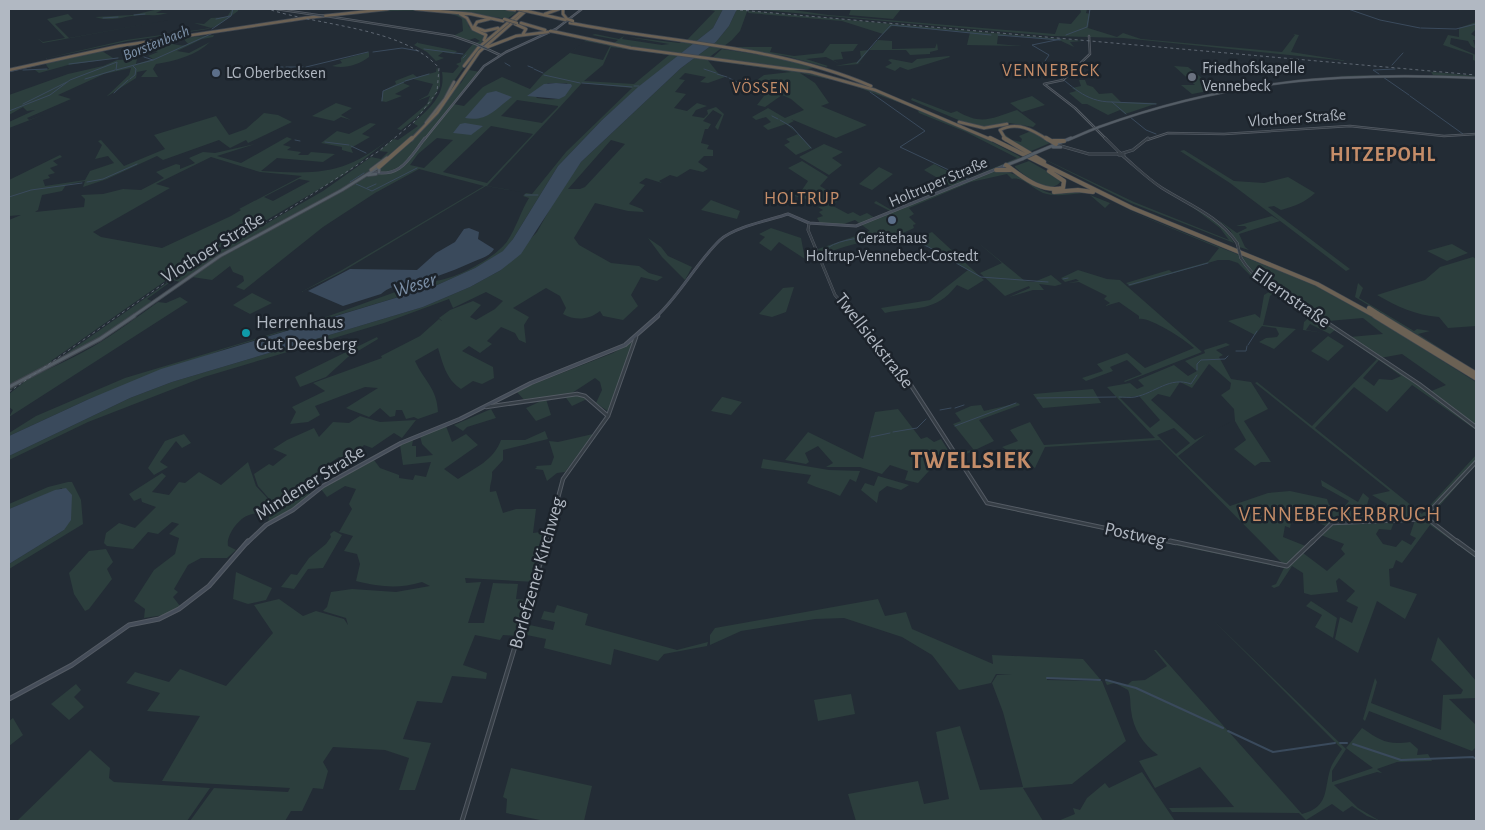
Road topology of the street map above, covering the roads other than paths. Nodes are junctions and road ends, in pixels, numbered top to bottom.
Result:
1 (276, 9) edge
2 (358, 9) edge
3 (388, 9) edge
4 (415, 9) edge
5 (430, 9) edge
6 (507, 9) edge
7 (516, 9) edge
8 (561, 9) edge
9 (582, 9) edge
10 (528, 10) edge
11 (447, 11) junction
12 (303, 17) junction
13 (498, 20) junction
14 (566, 20) junction
15 (503, 22) junction
16 (571, 22) junction
17 (516, 23) junction
18 (586, 26) junction
19 (504, 29) junction
20 (552, 32) junction
21 (1089, 36) dead end
22 (477, 46) junction
23 (481, 51) junction
24 (501, 55) junction
25 (466, 65) junction
26 (9, 69) edge
27 (1476, 78) edge
28 (454, 82) joint
29 (959, 122) junction
30 (1476, 134) edge
31 (1053, 141) junction
32 (1064, 141) junction
33 (1057, 144) junction
34 (1062, 147) junction
35 (1048, 148) junction
36 (1069, 149) junction
37 (1013, 150) junction
38 (1118, 153) junction
39 (1123, 154) junction
40 (1048, 164) junction
41 (379, 166) junction
42 (1005, 166) junction
43 (996, 170) junction
44 (1011, 170) junction
45 (371, 171) junction
46 (378, 173) junction
47 (362, 177) junction
48 (328, 197) junction
49 (1113, 200) junction
50 (809, 223) junction
51 (636, 337) junction
52 (628, 343) joint
53 (1476, 374) edge
54 (1476, 378) edge
55 (9, 387) edge
56 (486, 406) junction
57 (608, 416) junction
58 (1476, 427) edge
59 (1476, 462) edge
60 (987, 503) joint
61 (1428, 519) junction
62 (1476, 555) edge
63 (9, 699) edge
64 (462, 821) edge

1 - 22 street, bridge
2 - 12 highway
3 - 12 highway
4 - 11 highway
5 - 15 highway
6 - 7 highway
7 - 10 highway, bridge
8 - 10 highway
8 - 14 highway
9 - 24 main road
10 - 14 highway
10 - 15 highway
10 - 19 highway
10 - 25 highway
11 - 13 highway
11 - 22 highway
12 - 26 highway, bridge
13 - 15 highway
13 - 15 highway
14 - 16 highway, bridge
15 - 17 highway, bridge
15 - 22 highway
16 - 18 highway
16 - 18 highway
17 - 19 highway
17 - 20 highway
18 - 29 highway
19 - 23 highway
20 - 23 highway
20 - 37 highway
21 - 38 street, Ellernstraße
22 - 24 street, bridge
22 - 25 highway
23 - 25 highway
24 - 46 main road
25 - 28 highway
25 - 41 highway
27 - 32 main road, bridge
28 - 45 highway
29 - 31 highway
29 - 40 highway
30 - 39 street, Vlothoer Straße
31 - 32 highway
31 - 33 highway
32 - 33 main road
33 - 34 street
33 - 35 main road
33 - 36 street
33 - 40 highway
34 - 35 main road
34 - 36 street
35 - 42 main road, bridge
36 - 38 street
37 - 42 highway
37 - 49 highway
38 - 39 street, Ellernstraße
39 - 58 street, Ellernstraße, bridge
40 - 53 highway
41 - 45 main road
41 - 46 main road
42 - 43 main road, Holtruper Straße
42 - 44 highway
43 - 44 highway
43 - 50 main road, Holtruper Straße
44 - 49 highway
45 - 46 main road
45 - 47 main road, Vlothoer Straße
45 - 48 main road, Vlothoer Straße
46 - 47 main road
47 - 48 main road, Vlothoer Straße
48 - 55 main road, Vlothoer Straße
49 - 54 highway
50 - 51 main road, Holtruper Straße
50 - 60 street, Twellsiekstraße
51 - 52 main road, Holtruper Straße
51 - 57 street, Borlefzener Kirchweg
52 - 56 main road, Mindener Straße
56 - 57 street
56 - 63 main road, Mindener Straße
57 - 64 street, Borlefzener Kirchweg
59 - 61 street
60 - 61 street, Postweg
61 - 62 street

